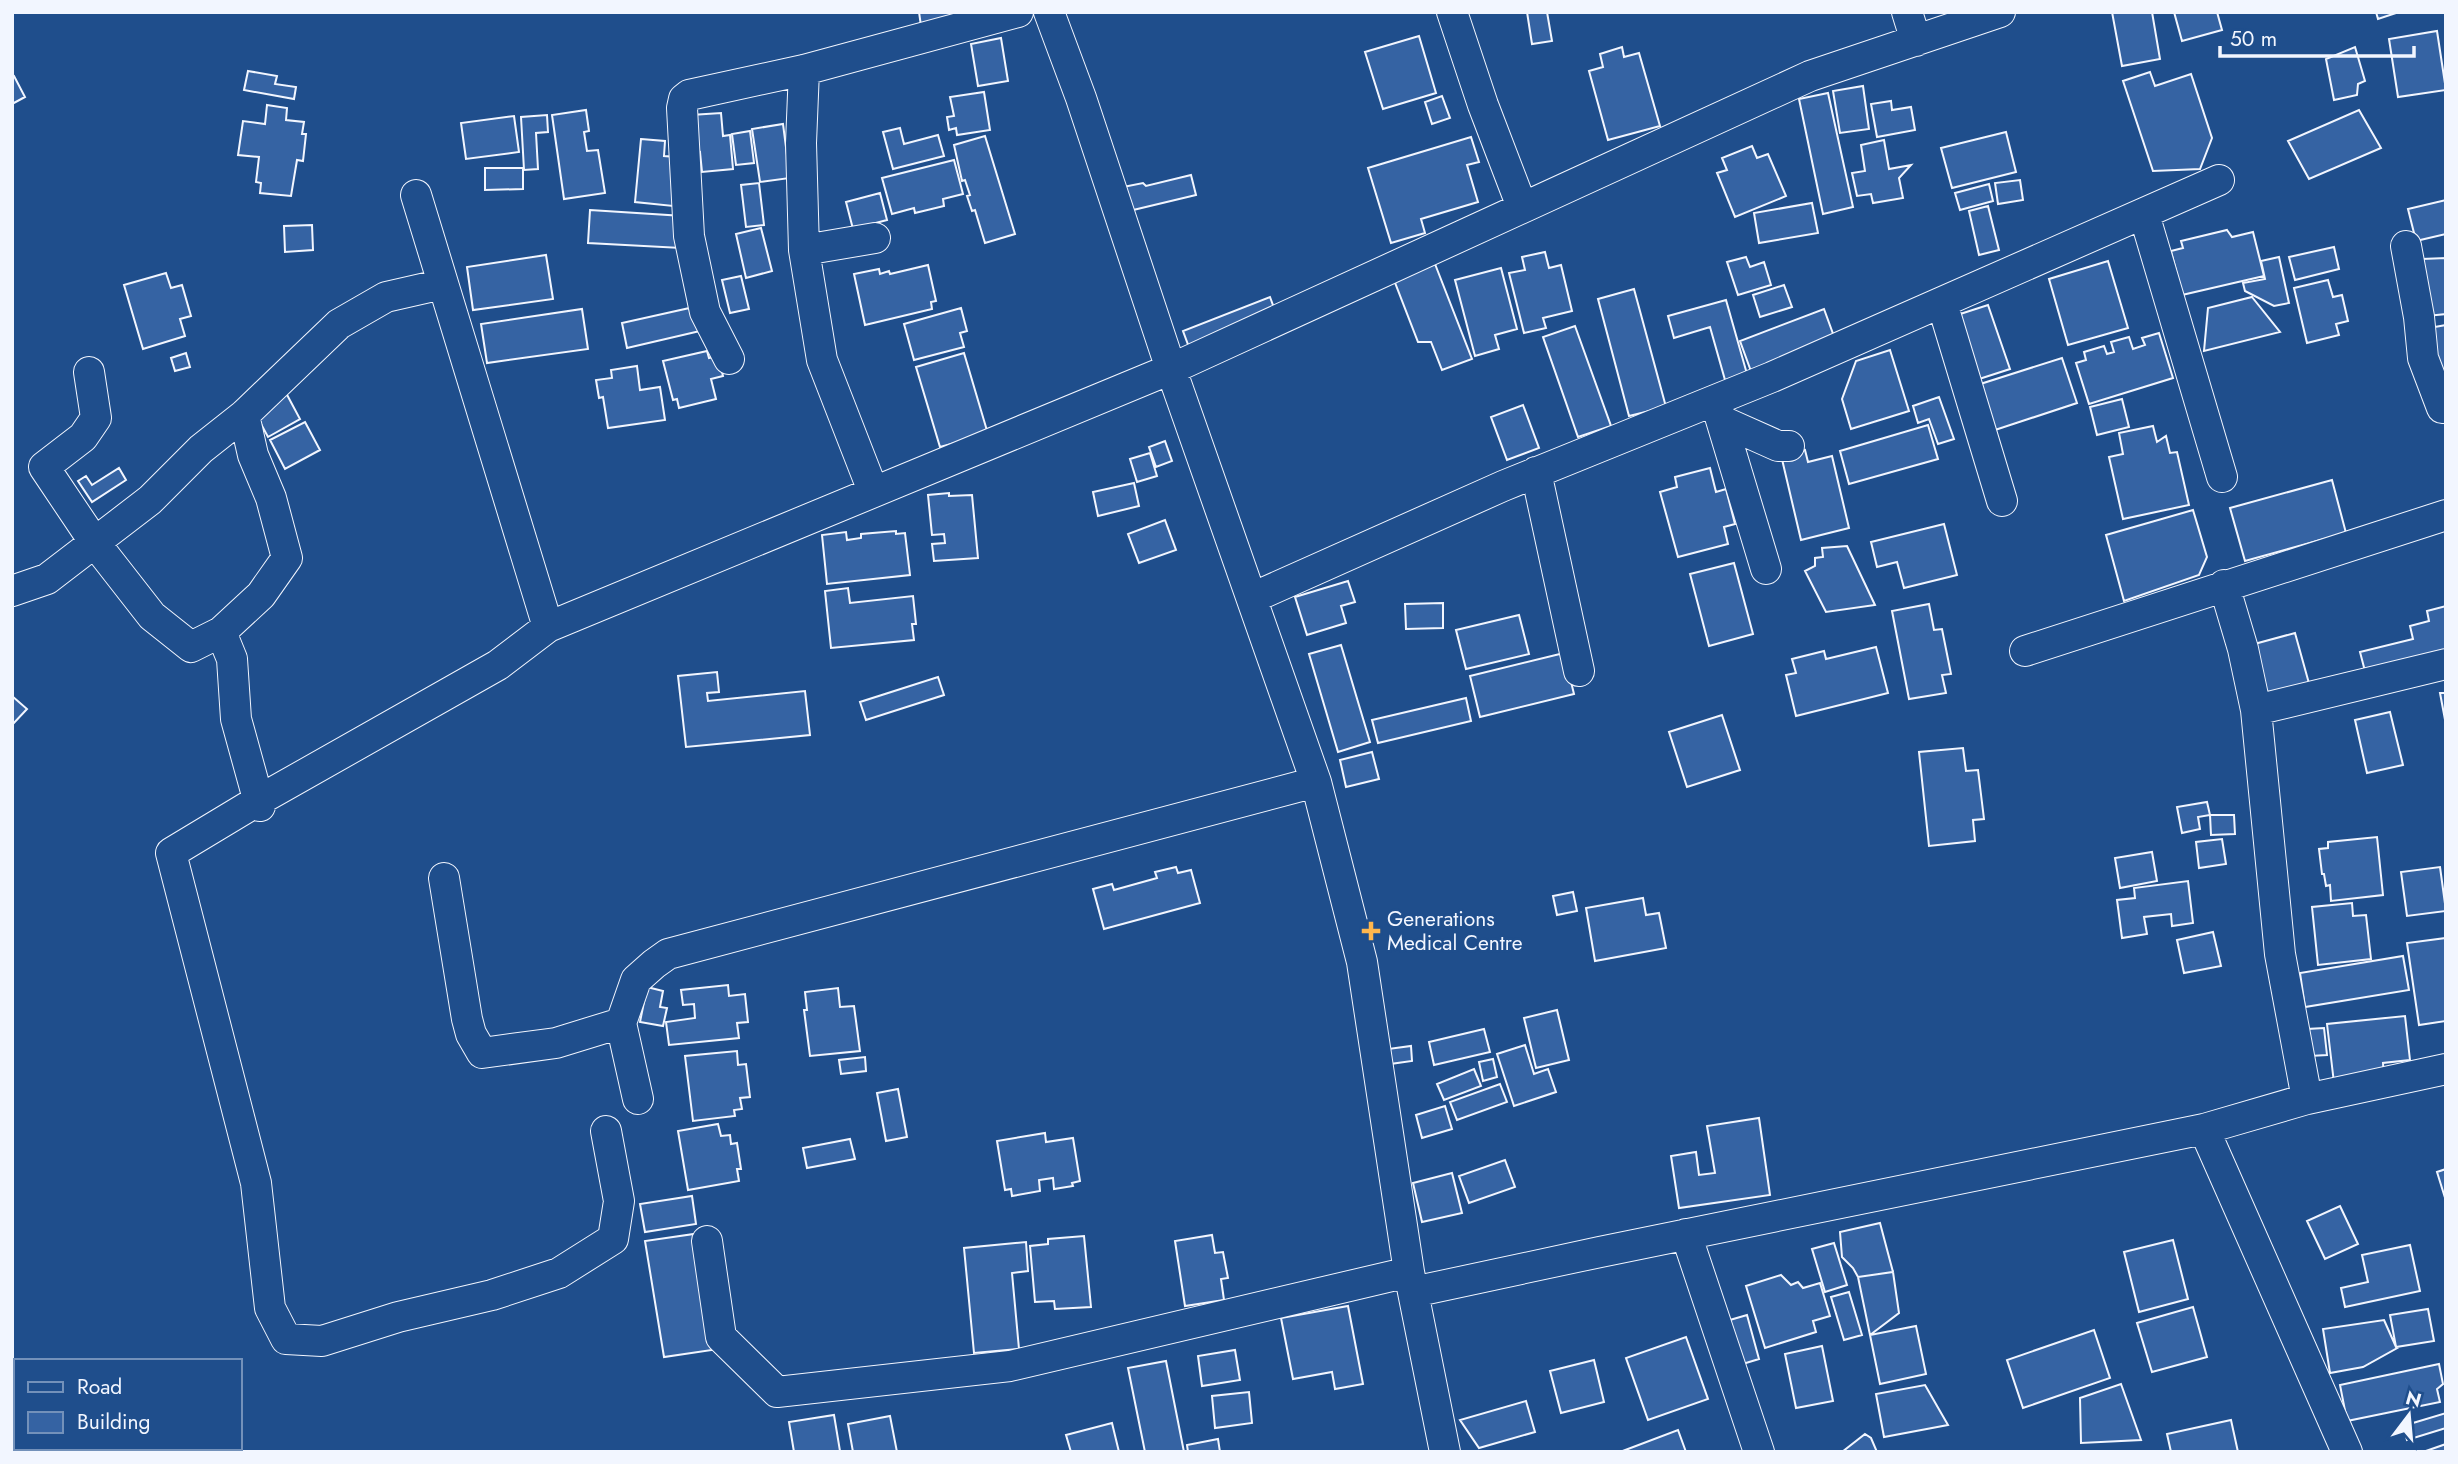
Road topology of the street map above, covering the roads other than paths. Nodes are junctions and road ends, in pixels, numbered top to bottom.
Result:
1 (1018, 12) edge
2 (1049, 12) edge
3 (1452, 12) edge
4 (1907, 12) edge
5 (2000, 12) edge
6 (1916, 41) junction
7 (804, 70) junction
8 (2220, 180) dead end
9 (416, 195) dead end
10 (1522, 207) junction
11 (2144, 214) junction
12 (875, 238) dead end
13 (2406, 246) dead end
14 (804, 250) junction
15 (443, 284) junction
16 (1942, 303) junction
17 (729, 359) dead end
18 (1171, 369) junction
19 (89, 372) dead end
20 (2446, 408) edge
21 (1718, 411) junction
22 (244, 415) junction
23 (1788, 446) dead end
24 (1536, 472) junction
25 (2222, 477) dead end
26 (873, 491) junction
27 (2002, 501) dead end
28 (2446, 515) edge
29 (95, 543) junction
30 (1766, 569) dead end
31 (2224, 585) junction
32 (12, 591) edge
33 (1252, 598) junction
34 (548, 627) junction
35 (221, 632) junction
36 (2025, 651) dead end
37 (2446, 664) edge
38 (1579, 671) dead end
39 (2256, 710) junction
40 (1317, 782) junction
41 (259, 803) junction
42 (444, 878) dead end
43 (621, 1023) junction
44 (2446, 1069) edge
45 (638, 1098) dead end
46 (2307, 1099) junction
47 (2204, 1129) junction
48 (606, 1131) dead end
49 (1686, 1234) junction
50 (707, 1241) dead end
51 (1411, 1282) junction
52 (1445, 1452) edge
53 (1759, 1452) edge
54 (2347, 1452) edge

1 - 7 street
2 - 18 street
3 - 10 street
4 - 6 street
5 - 6 street
6 - 10 street
7 - 14 street
7 - 17 street
8 - 11 street
9 - 15 street
10 - 18 street
11 - 16 street
11 - 25 street
12 - 14 street
13 - 20 street
14 - 26 street
15 - 22 street
15 - 34 street
16 - 21 street
16 - 27 street
18 - 26 street
18 - 33 street
19 - 29 street
21 - 23 street
21 - 24 street
21 - 30 street
22 - 29 street
22 - 35 street
24 - 33 street
24 - 38 street
26 - 34 street
28 - 31 street
29 - 32 street
29 - 35 street
31 - 36 street
31 - 39 street
33 - 40 street
34 - 41 street
35 - 41 street
37 - 39 street
39 - 46 street
40 - 43 street
40 - 51 street
41 - 48 street
42 - 43 street
43 - 45 street
44 - 46 street
46 - 47 street
47 - 49 street
47 - 54 street
49 - 51 street
49 - 53 street
50 - 51 street
51 - 52 street

